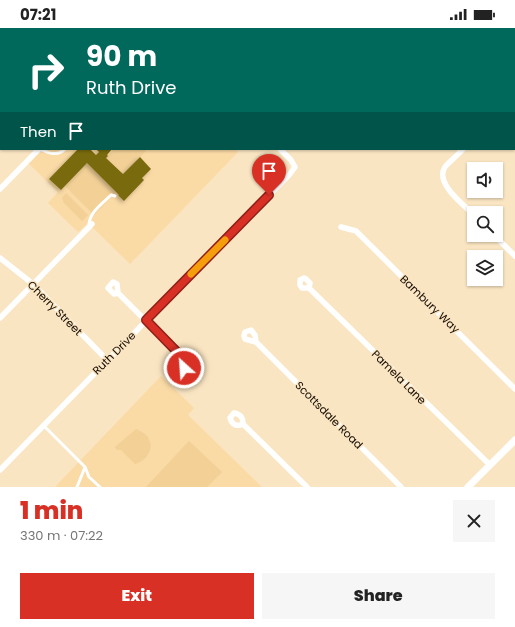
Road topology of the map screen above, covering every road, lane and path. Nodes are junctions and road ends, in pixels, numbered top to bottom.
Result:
1 (38, 150) edge
2 (47, 150) edge
3 (64, 150) edge
4 (281, 150) edge
5 (462, 150) edge
6 (0, 189) edge
7 (112, 201) dead end
8 (467, 208) edge
9 (90, 226) joint
10 (341, 227) dead end
11 (501, 242) edge
12 (515, 256) edge
13 (0, 258) edge
14 (33, 284) junction
15 (309, 288) dead end
16 (118, 293) dead end
17 (0, 318) edge
18 (146, 320) junction
19 (256, 342) dead end
20 (184, 359) dead end
21 (107, 360) junction
22 (515, 389) edge
23 (243, 424) dead end
24 (43, 425) junction
25 (515, 440) edge
26 (490, 465) junction
27 (85, 467) junction
28 (0, 470) edge
29 (77, 487) edge
30 (100, 487) edge
31 (307, 487) edge
32 (401, 487) edge
33 (468, 487) edge

1 - 6 street
2 - 3 lane
4 - 18 street, Ruth Drive
5 - 8 street
7 - 9 lane
9 - 14 street
10 - 22 street, Bambury Way
11 - 12 street
13 - 14 street, Cherry Street
14 - 17 street
14 - 21 street, Cherry Street
15 - 26 street, Pamela Lane
16 - 18 street
18 - 20 street
18 - 21 street, Ruth Drive
19 - 32 street, Scottsdale Road
21 - 24 street, Ruth Drive
23 - 31 street
24 - 27 lane
24 - 28 street, Ruth Drive
25 - 26 street
26 - 33 street
27 - 29 lane
27 - 30 lane

